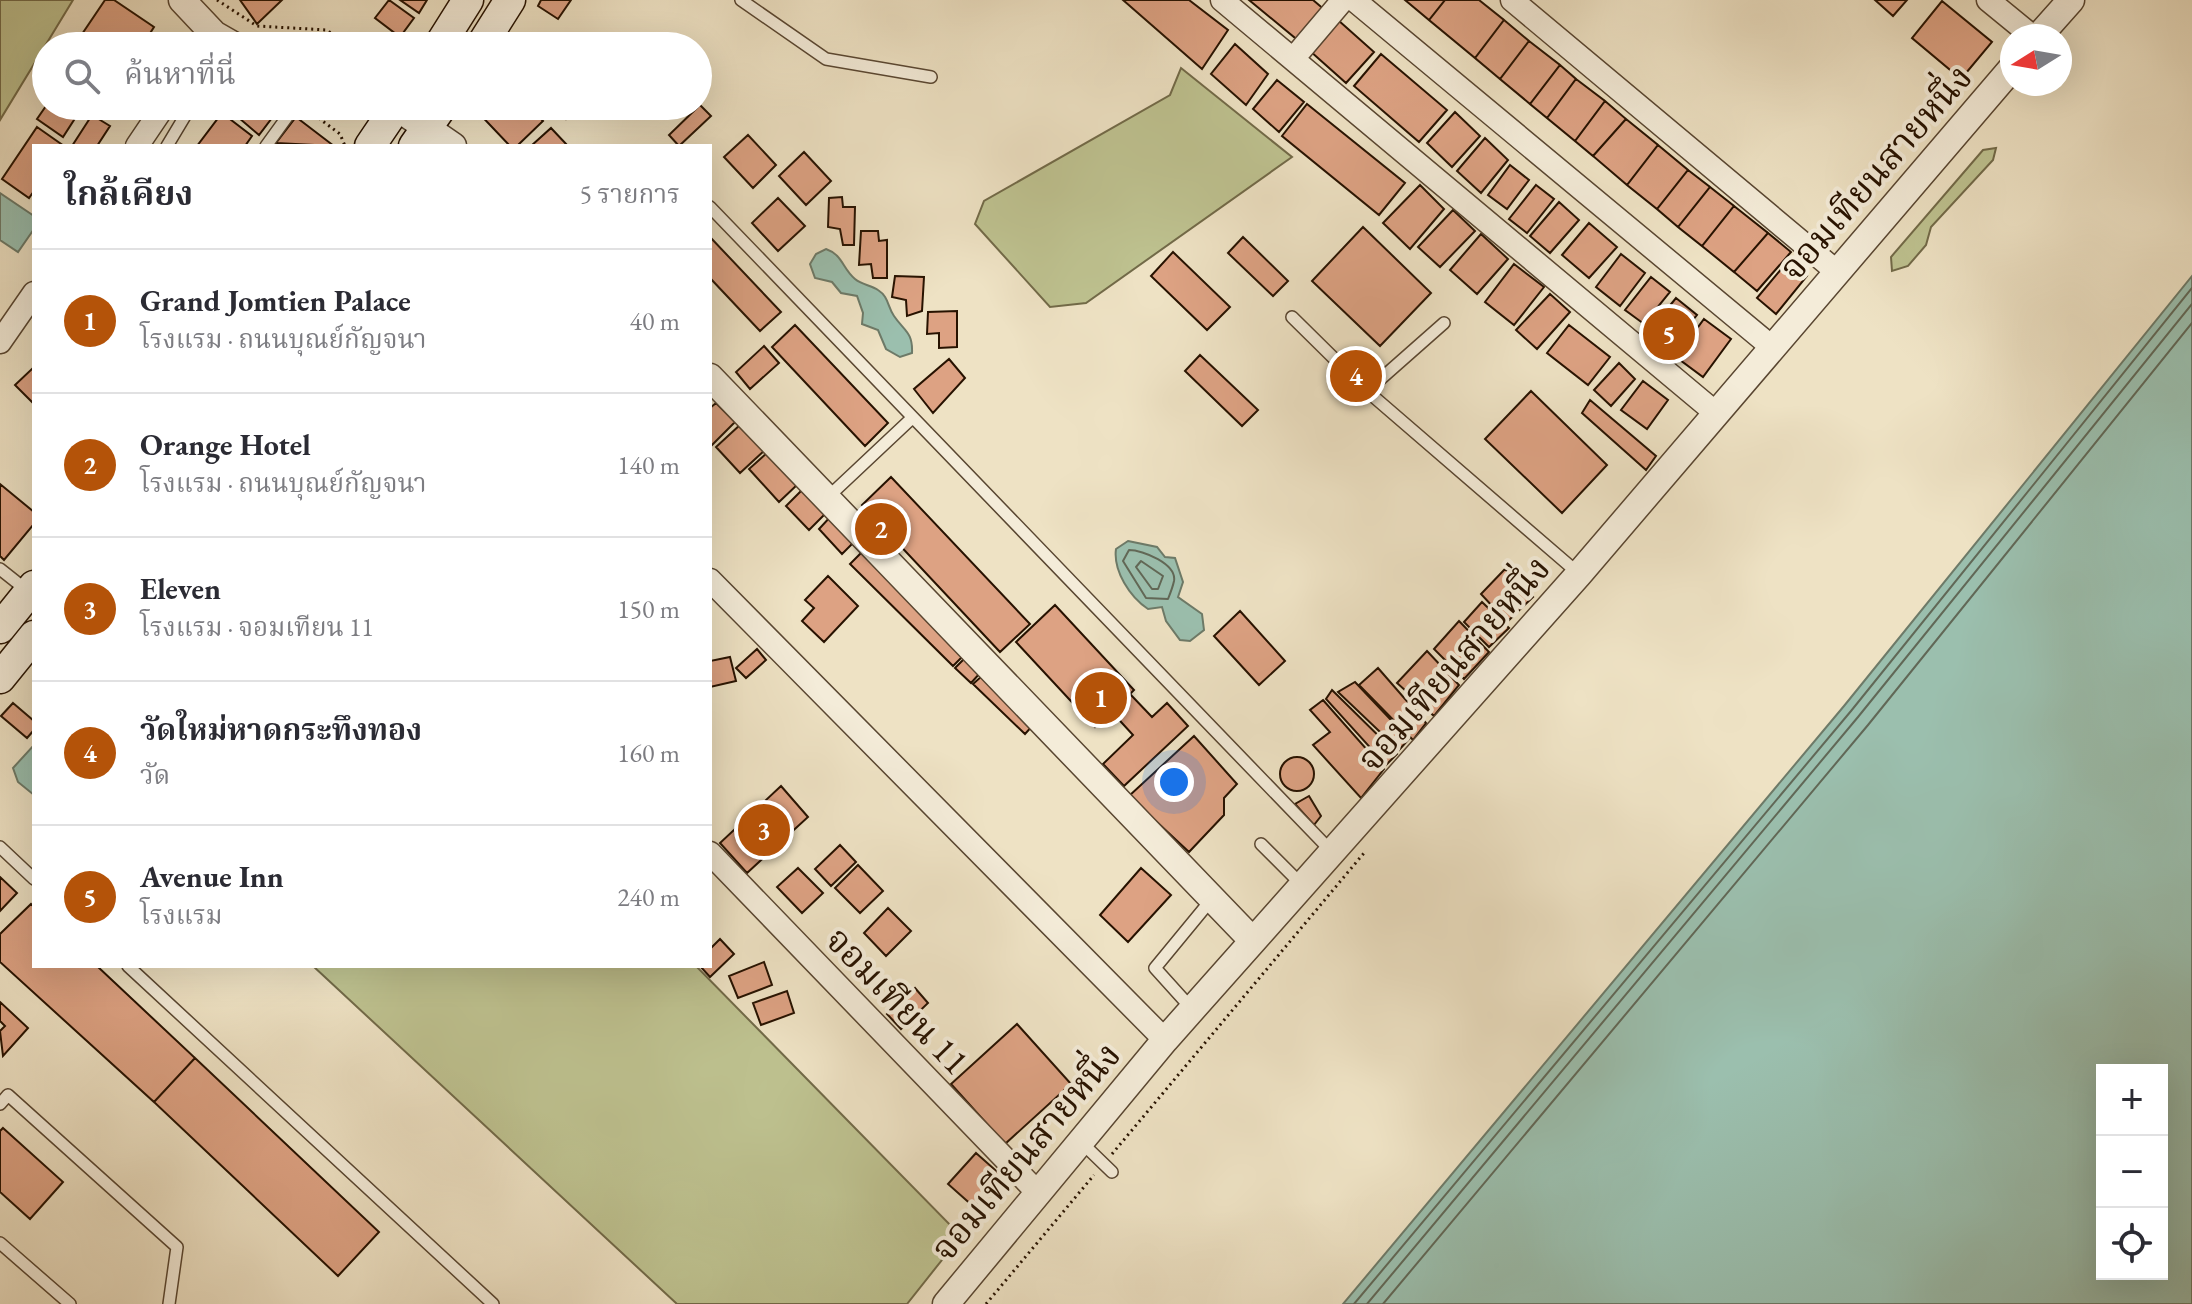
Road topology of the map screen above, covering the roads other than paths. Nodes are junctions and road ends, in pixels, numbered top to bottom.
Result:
1 (182, 0) edge
2 (468, 0) edge
3 (510, 0) edge
4 (741, 0) edge
5 (1222, 0) edge
6 (1343, 0) edge
7 (1354, 0) edge
8 (1512, 0) edge
9 (2071, 0) edge
10 (1992, 1) edge
11 (2018, 24) edge
12 (2050, 24) edge
13 (208, 32) edge
14 (448, 32) edge
15 (490, 32) edge
16 (1293, 59) junction
17 (931, 77) dead end
18 (2000, 82) edge
19 (155, 120) edge
20 (183, 120) edge
21 (285, 120) edge
22 (387, 120) edge
23 (427, 127) edge
24 (138, 144) edge
25 (168, 144) edge
26 (267, 144) edge
27 (371, 144) edge
28 (450, 144) edge
29 (712, 209) edge
30 (1836, 271) junction
31 (32, 296) edge
32 (1292, 317) dead end
33 (1444, 323) dead end
34 (0, 342) edge
35 (1773, 348) junction
36 (712, 379) edge
37 (1367, 391) junction
38 (1717, 414) junction
39 (911, 419) junction
40 (826, 499) junction
41 (0, 569) edge
42 (1579, 574) junction
43 (712, 582) edge
44 (32, 589) edge
45 (0, 628) edge
46 (32, 638) edge
47 (0, 678) edge
48 (1261, 844) dead end
49 (0, 847) edge
50 (1334, 853) junction
51 (712, 855) edge
52 (32, 877) edge
53 (1303, 886) junction
54 (1211, 900) junction
55 (1253, 941) junction
56 (130, 968) edge
57 (1192, 1009) junction
58 (1165, 1040) junction
59 (0, 1104) edge
60 (1080, 1141) junction
61 (1107, 1168) road end
62 (1038, 1193) junction
63 (0, 1243) edge
64 (70, 1304) edge
65 (169, 1304) edge
66 (493, 1304) edge
67 (946, 1304) edge

1 - 13 street
2 - 14 main road
3 - 15 main road
4 - 17 lane
5 - 16 street
6 - 16 street
7 - 35 street
8 - 30 street
9 - 12 street
10 - 11 street
16 - 38 street
18 - 30 street, จอมเทียนสายหนึ่ง
19 - 24 street
20 - 25 lane
21 - 26 lane
22 - 27 main road
23 - 28 street
29 - 39 lane
30 - 35 street, จอมเทียนสายหนึ่ง
31 - 34 street
32 - 37 lane
33 - 37 lane
35 - 38 street, จอมเทียนสายหนึ่ง
36 - 40 street
37 - 42 lane
38 - 42 street, จอมเทียนสายหนึ่ง
39 - 40 lane
39 - 50 lane
40 - 54 street
41 - 44 lane
42 - 50 street, จอมเทียนสายหนึ่ง
43 - 58 street
44 - 45 main road
46 - 47 main road
48 - 53 lane
49 - 52 lane
50 - 53 street, จอมเทียนสายหนึ่ง
51 - 62 street, จอมเทียน 11
53 - 55 street, จอมเทียนสายหนึ่ง
54 - 55 street
54 - 57 lane
55 - 57 street, จอมเทียนสายหนึ่ง
56 - 66 lane
57 - 58 street, จอมเทียนสายหนึ่ง
58 - 60 street, จอมเทียนสายหนึ่ง
59 - 65 lane
60 - 61 lane
60 - 62 street, จอมเทียนสายหนึ่ง
62 - 67 street, จอมเทียนสายหนึ่ง
63 - 64 lane

